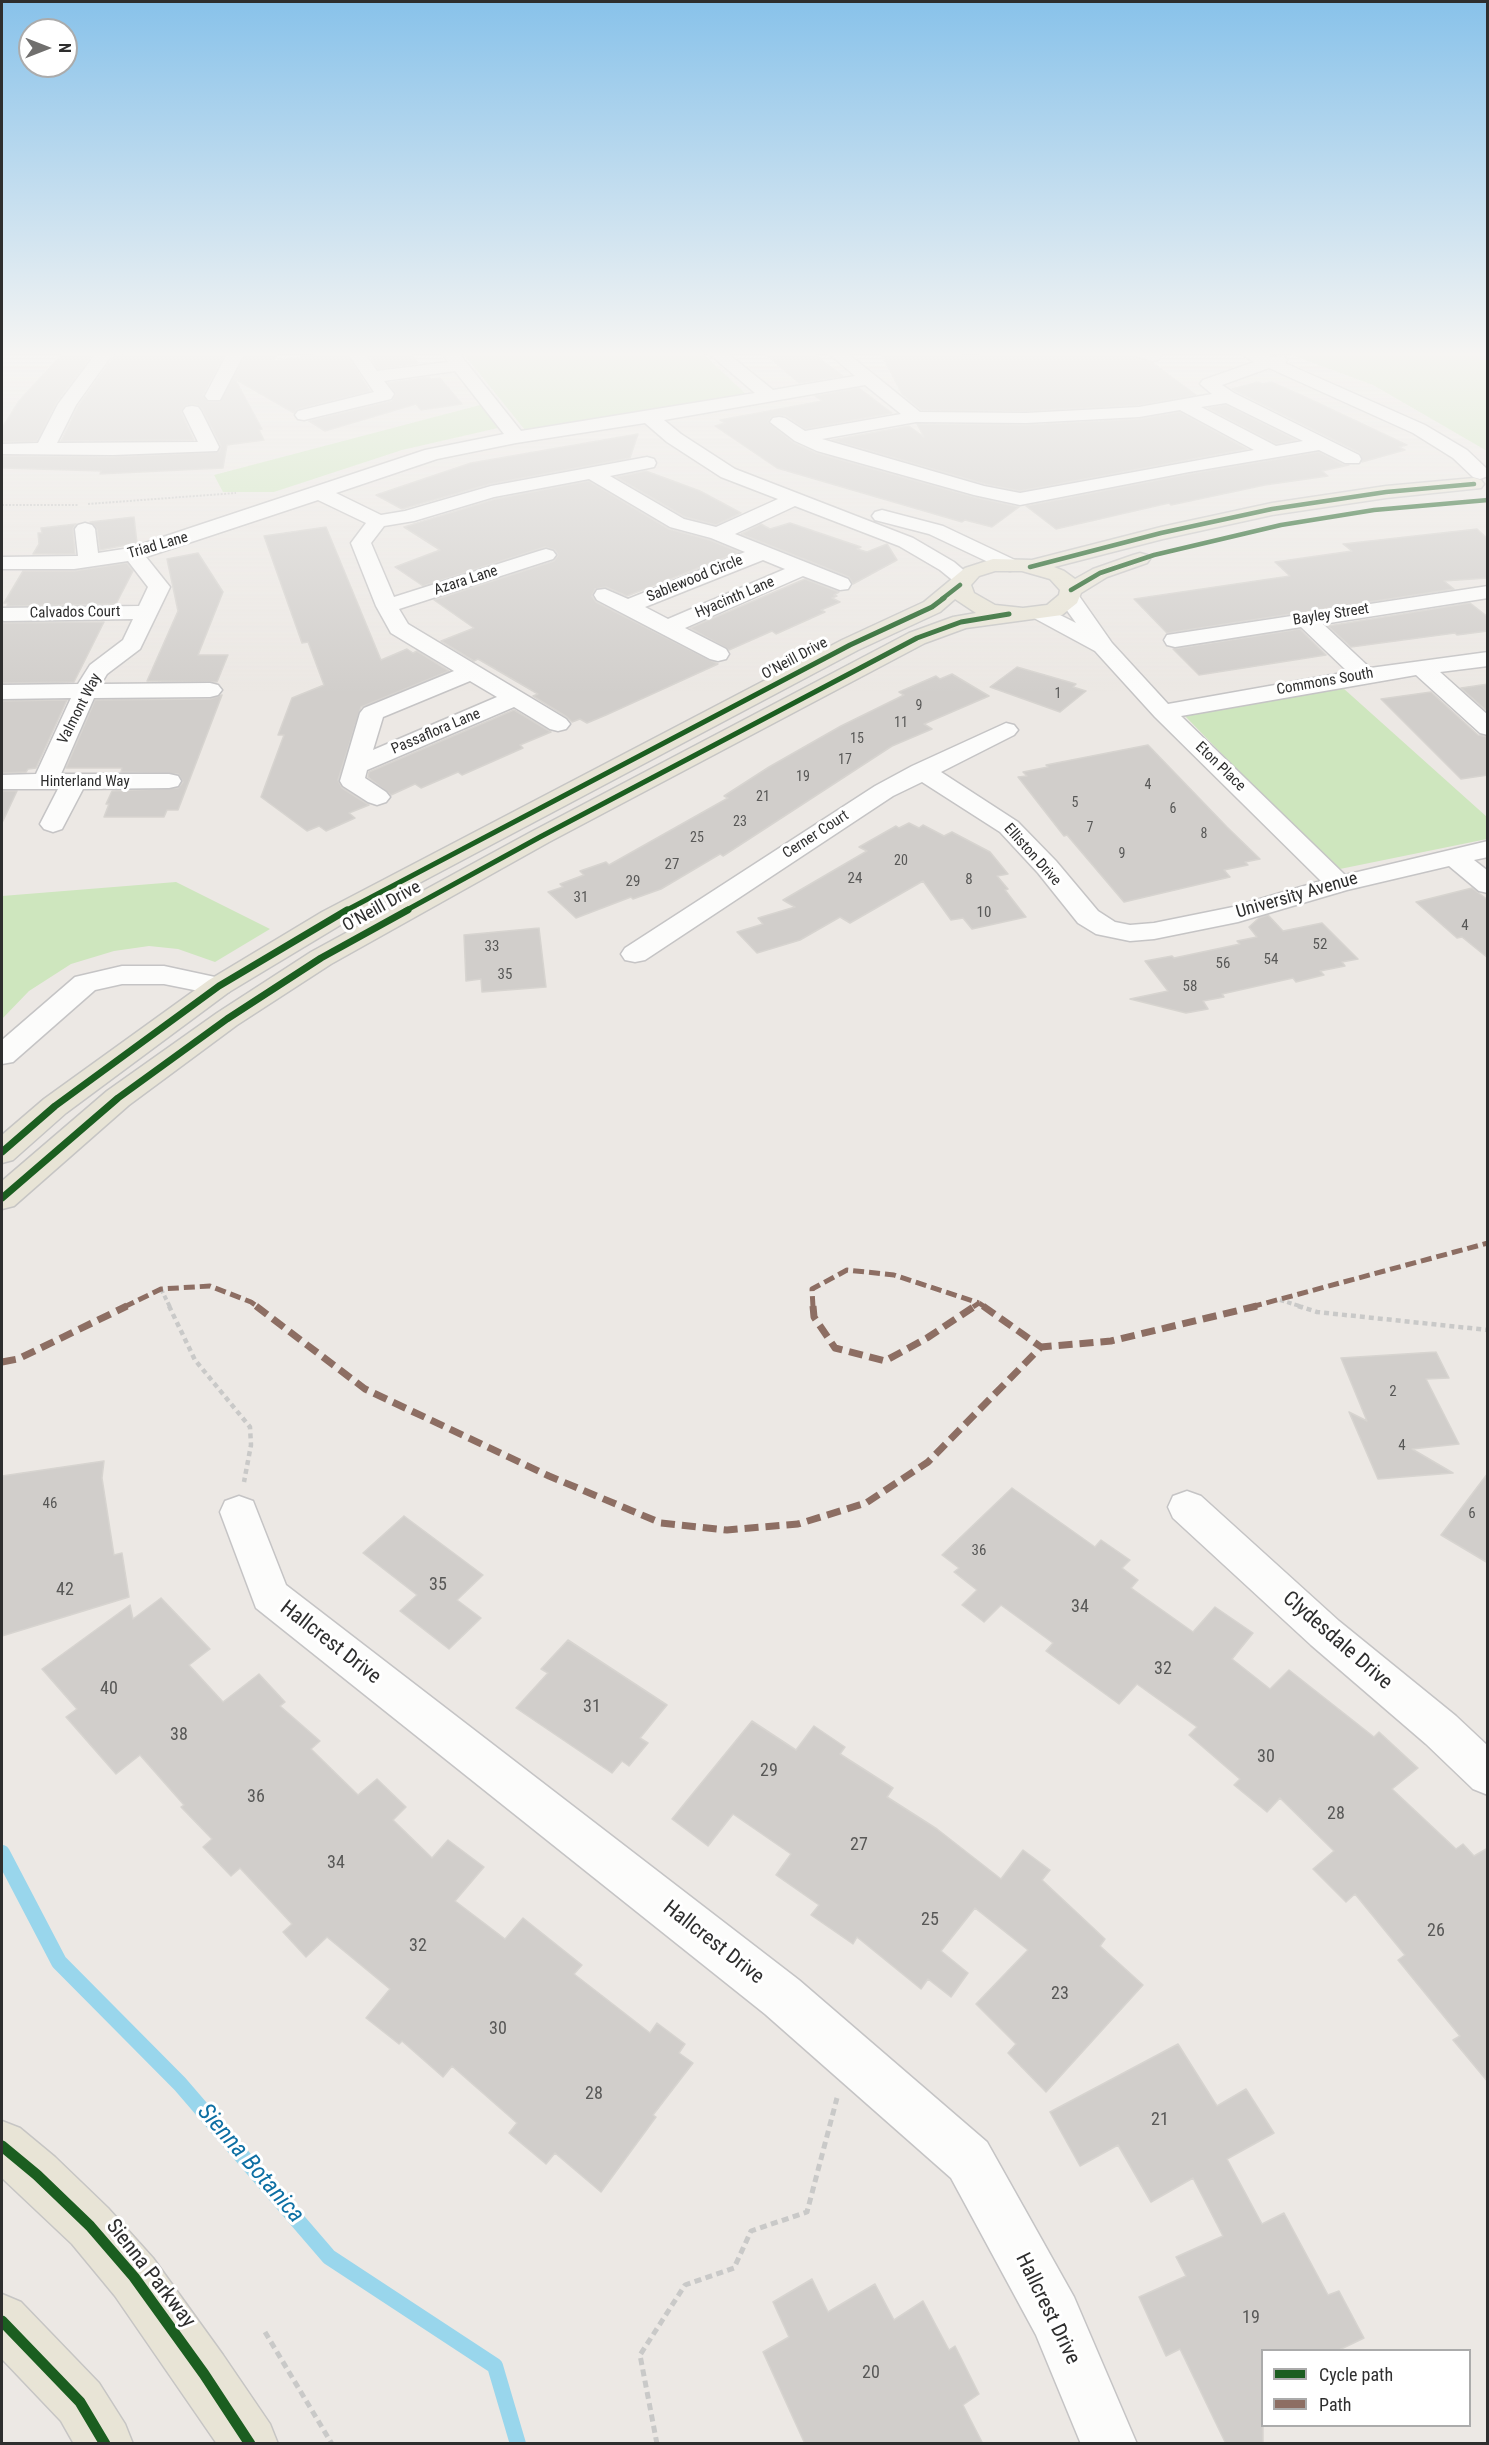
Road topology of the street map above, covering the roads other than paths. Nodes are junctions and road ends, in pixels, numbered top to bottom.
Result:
1 (396, 466) edge
2 (630, 466) edge
3 (717, 466) edge
4 (890, 466) edge
5 (1197, 466) edge
6 (1469, 466) edge
7 (592, 473) junction
8 (1483, 485) edge
9 (318, 492) junction
10 (802, 502) junction
11 (378, 521) junction
12 (85, 529) dead end
13 (718, 534) junction
14 (761, 553) junction
15 (134, 554) junction
16 (546, 555) dead end
17 (89, 562) junction
18 (2, 564) edge
19 (1020, 566) junction
20 (802, 569) junction
21 (961, 582) junction
22 (840, 584) dead end
23 (1488, 592) edge
24 (1070, 594) junction
25 (604, 595) dead end
26 (387, 606) junction
27 (629, 606) junction
28 (147, 612) junction
29 (1042, 613) junction
30 (4, 614) dead end
31 (1009, 614) junction
32 (1305, 619) junction
33 (668, 627) junction
34 (1175, 640) dead end
35 (1104, 648) junction
36 (718, 654) dead end
37 (1488, 659) edge
38 (1421, 667) junction
39 (472, 672) junction
40 (1365, 675) junction
41 (210, 690) dead end
42 (86, 691) junction
43 (2, 692) edge
44 (516, 698) junction
45 (1163, 712) junction
46 (558, 724) dead end
47 (1488, 728) edge
48 (1006, 730) dead end
49 (357, 766) junction
50 (921, 771) junction
51 (2, 782) edge
52 (45, 782) junction
53 (74, 782) junction
54 (169, 782) dead end
55 (377, 797) dead end
56 (53, 824) dead end
57 (1488, 849) edge
58 (1453, 856) junction
59 (1339, 884) junction
60 (1488, 885) edge
61 (1106, 928) joint
62 (635, 954) dead end
63 (219, 986) junction
64 (2, 1055) edge
65 (2, 1152) edge
66 (2, 1196) edge
67 (1187, 1506) dead end
68 (238, 1512) road end
69 (1488, 1775) edge
70 (2, 2146) edge
71 (2, 2321) edge
72 (105, 2444) edge
73 (250, 2444) edge
74 (1109, 2444) edge

1 - 9 street, Triad Lane
2 - 7 street
3 - 10 street
4 - 5 street
6 - 8 street
7 - 11 street
7 - 13 street, Sablewood Circle
8 - 19 main road, O'Neill Drive
8 - 24 main road, O'Neill Drive
9 - 11 street
9 - 15 street, Triad Lane
10 - 13 street
10 - 19 street
10 - 21 street
11 - 26 street, Passaflora Lane
12 - 17 street
13 - 14 street, Sablewood Circle
14 - 20 street, Sablewood Circle
14 - 27 street, Sablewood Circle
15 - 17 street, Triad Lane
15 - 28 street, Valmont Way
16 - 26 street, Azara Lane
17 - 18 street, Triad Lane
19 - 21 main road, O'Neill Drive
19 - 24 main road, O'Neill Drive
20 - 22 street, Sablewood Circle
20 - 33 street, Hyacinth Lane
21 - 31 main road, O'Neill Drive
21 - 63 main road, O'Neill Drive
23 - 32 street, Bayley Street
24 - 29 main road, O'Neill Drive
24 - 35 street, Eton Place
25 - 27 street, Sablewood Circle
26 - 39 street, Passaflora Lane
27 - 33 street, Sablewood Circle
28 - 30 street, Calvados Court
28 - 42 street, Valmont Way
29 - 31 main road, O'Neill Drive
29 - 35 street, Eton Place
31 - 66 main road, O'Neill Drive
32 - 34 street, Bayley Street
32 - 40 street
33 - 36 street, Sablewood Circle
35 - 45 street, Eton Place
37 - 38 street, Commons South
38 - 40 street, Commons South
38 - 47 street
39 - 44 street, Passaflora Lane
39 - 49 street, Passaflora Lane
40 - 45 street, Commons South
41 - 42 street
42 - 43 street
42 - 52 street, Valmont Way
44 - 46 street, Passaflora Lane
44 - 49 street, Passaflora Lane
45 - 59 street, Eton Place
48 - 50 street, Cerner Court
49 - 55 street
50 - 61 street, Elliston Drive
50 - 62 street, Cerner Court
51 - 52 street, Hinterland Way
52 - 53 street, Hinterland Way
53 - 54 street, Hinterland Way
53 - 56 street
57 - 58 street, University Avenue
58 - 59 street, University Avenue
58 - 60 street
59 - 61 street, University Avenue
63 - 64 street
63 - 65 main road, O'Neill Drive
67 - 69 street, Clydesdale Drive
68 - 74 street, Hallcrest Drive
70 - 73 main road, Sienna Parkway
71 - 72 main road

